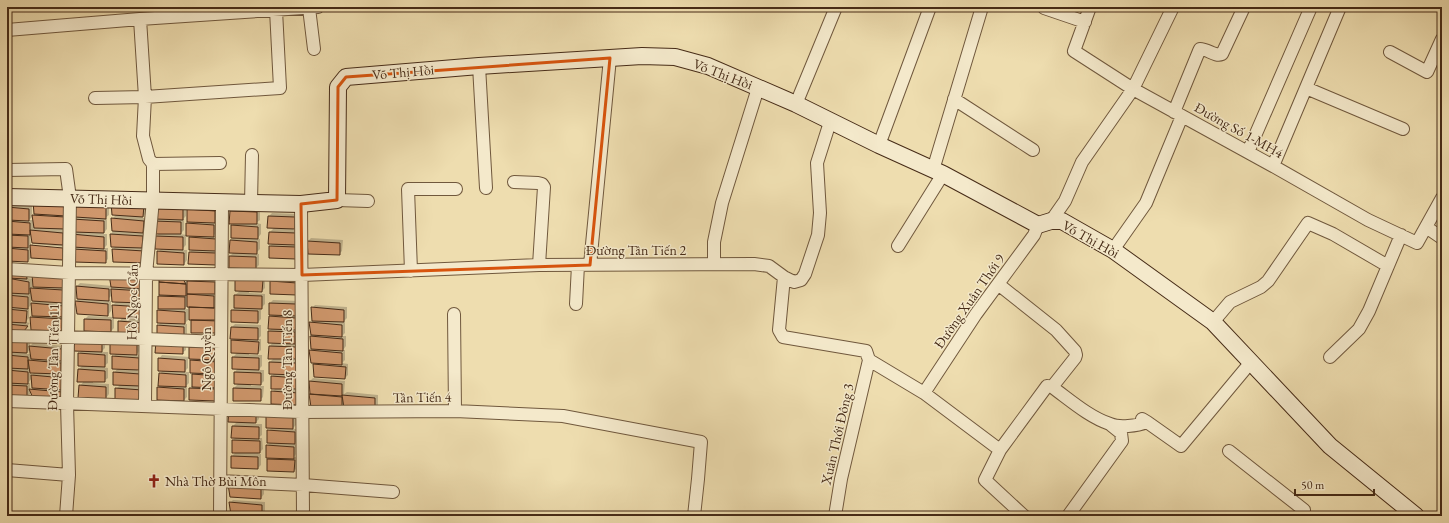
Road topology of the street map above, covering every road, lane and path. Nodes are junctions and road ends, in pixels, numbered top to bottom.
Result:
1 (313, 7) edge
2 (836, 7) edge
3 (930, 7) edge
4 (982, 7) edge
5 (1090, 7) edge
6 (1173, 7) edge
7 (1244, 7) edge
8 (1310, 7) edge
9 (1340, 7) edge
10 (1044, 8) dead end
11 (268, 9) edge
12 (183, 11) edge
13 (140, 19) junction
14 (1085, 22) junction
15 (7, 30) edge
16 (1442, 39) edge
17 (314, 49) dead end
18 (1390, 52) dead end
19 (610, 58) junction
20 (479, 66) junction
21 (758, 88) junction
22 (1306, 88) junction
23 (1134, 89) junction
24 (145, 97) junction
25 (95, 98) dead end
26 (954, 99) junction
27 (796, 104) junction
28 (1178, 114) junction
29 (830, 122) junction
30 (1403, 129) dead end
31 (879, 145) junction
32 (1033, 150) dead end
33 (1248, 152) junction
34 (252, 155) dead end
35 (220, 163) dead end
36 (153, 164) junction
37 (1273, 166) junction
38 (7, 170) edge
39 (938, 172) junction
40 (514, 182) dead end
41 (486, 188) dead end
42 (456, 189) dead end
43 (7, 197) edge
44 (70, 198) junction
45 (1442, 198) edge
46 (153, 200) junction
47 (338, 200) junction
48 (368, 201) dead end
49 (222, 203) junction
50 (250, 203) junction
51 (301, 204) junction
52 (1045, 223) junction
53 (1426, 227) junction
54 (1401, 236) junction
55 (1442, 238) edge
56 (898, 246) dead end
57 (1113, 250) junction
58 (714, 264) junction
59 (539, 265) junction
60 (578, 265) junction
61 (590, 265) junction
62 (1388, 266) junction
63 (7, 270) edge
64 (411, 271) junction
65 (69, 273) junction
66 (146, 274) junction
67 (222, 274) junction
68 (302, 275) junction
69 (784, 277) junction
70 (998, 284) junction
71 (576, 304) dead end
72 (454, 314) dead end
73 (1213, 322) junction
74 (7, 336) edge
75 (68, 337) junction
76 (146, 339) junction
77 (221, 342) junction
78 (1330, 357) dead end
79 (870, 360) junction
80 (1251, 362) junction
81 (1052, 387) junction
82 (924, 393) junction
83 (7, 401) edge
84 (67, 404) junction
85 (145, 405) junction
86 (221, 409) junction
87 (455, 411) junction
88 (301, 412) junction
89 (1111, 425) junction
90 (1000, 450) junction
91 (1228, 451) dead end
92 (7, 470) edge
93 (68, 475) junction
94 (220, 481) junction
95 (303, 485) junction
96 (393, 492) dead end
97 (66, 516) edge
98 (220, 516) edge
99 (303, 516) edge
100 (694, 516) edge
101 (835, 516) edge
102 (1024, 516) edge
103 (1068, 516) edge
104 (1298, 516) edge
105 (1416, 516) edge

1 - 11 street
1 - 17 street
2 - 27 street
3 - 31 street
4 - 26 street
5 - 14 street, Đường Số 1-MH4
6 - 23 street, Đường Xuân Thới 9
7 - 28 street
8 - 33 street
9 - 22 street
10 - 14 street
11 - 12 street
11 - 24 street
12 - 13 street
13 - 15 street
13 - 24 street
14 - 23 street, Đường Số 1-MH4
16 - 18 street
19 - 20 street, Võ Thị Hồi
19 - 21 street, Võ Thị Hồi
19 - 61 street
20 - 41 street
20 - 47 street, Võ Thị Hồi
21 - 27 street, Võ Thị Hồi
21 - 58 street
22 - 30 street
22 - 37 street
23 - 28 street, Đường Số 1-MH4
23 - 52 street, Đường Xuân Thới 9
24 - 25 street
24 - 36 street
26 - 32 street
26 - 39 street
27 - 29 street, Võ Thị Hồi
28 - 33 street, Đường Số 1-MH4
28 - 57 street
29 - 31 street, Võ Thị Hồi
29 - 69 street, Đường Tân Tiến 2
31 - 39 street, Võ Thị Hồi
33 - 37 street, Đường Số 1-MH4
34 - 50 street
35 - 36 street
36 - 46 street, Hồ Ngọc Cẩn
37 - 54 street, Đường Số 1-MH4
38 - 44 street, Đường Tân Tiến 11
39 - 52 street, Võ Thị Hồi
39 - 56 street
40 - 59 street
42 - 64 street
43 - 44 street, Võ Thị Hồi
44 - 46 street, Võ Thị Hồi
44 - 65 street, Đường Tân Tiến 11
45 - 53 street
46 - 49 street, Võ Thị Hồi
46 - 66 street, Hồ Ngọc Cẩn
47 - 48 street
47 - 51 street, Võ Thị Hồi
49 - 50 street, Võ Thị Hồi
49 - 67 street, Ngô Quyền
50 - 51 street, Võ Thị Hồi
51 - 68 street, Đường Tân Tiến 8
52 - 57 street, Võ Thị Hồi
52 - 70 street, Đường Xuân Thới 9
53 - 54 street, Đường Số 1-MH4
53 - 55 street
54 - 62 street
57 - 73 street, Võ Thị Hồi
58 - 61 street, Đường Tân Tiến 2
58 - 69 street, Đường Tân Tiến 2
59 - 60 street, Đường Tân Tiến 2
59 - 64 street, Đường Tân Tiến 2
60 - 61 street, Đường Tân Tiến 2
60 - 71 street
62 - 73 street
62 - 78 street
63 - 65 street, Đường Tân Tiến 2
64 - 68 street, Đường Tân Tiến 2
65 - 66 street, Đường Tân Tiến 2
65 - 75 street, Đường Tân Tiến 11
66 - 67 street, Đường Tân Tiến 2
66 - 76 street, Hồ Ngọc Cẩn
67 - 68 street, Đường Tân Tiến 2
67 - 77 street, Ngô Quyền
68 - 88 street, Đường Tân Tiến 8
69 - 79 street
70 - 81 street
70 - 82 street, Đường Xuân Thới 9
72 - 87 street
73 - 80 street, Võ Thị Hồi
74 - 75 street
75 - 76 street
75 - 84 street, Đường Tân Tiến 11
76 - 77 street
76 - 85 street, Hồ Ngọc Cẩn
77 - 86 street, Ngô Quyền
79 - 82 street
79 - 101 street, Xuân Thới Đông 3
80 - 89 street
80 - 105 street, Võ Thị Hồi
81 - 89 street
81 - 90 street
82 - 90 street
83 - 84 street, Tân Tiến 4
84 - 85 street, Tân Tiến 4
84 - 93 street, Đường Tân Tiến 11
85 - 86 street, Tân Tiến 4
86 - 88 street, Tân Tiến 4
86 - 94 street, Ngô Quyền
87 - 88 street, Tân Tiến 4
87 - 100 street, Tân Tiến 4
88 - 95 street, Đường Tân Tiến 8
89 - 103 street
90 - 102 street
91 - 104 street
92 - 93 street
93 - 97 street, Đường Tân Tiến 11
94 - 95 street
94 - 98 street, Ngô Quyền
95 - 96 street
95 - 99 street, Đường Tân Tiến 8

